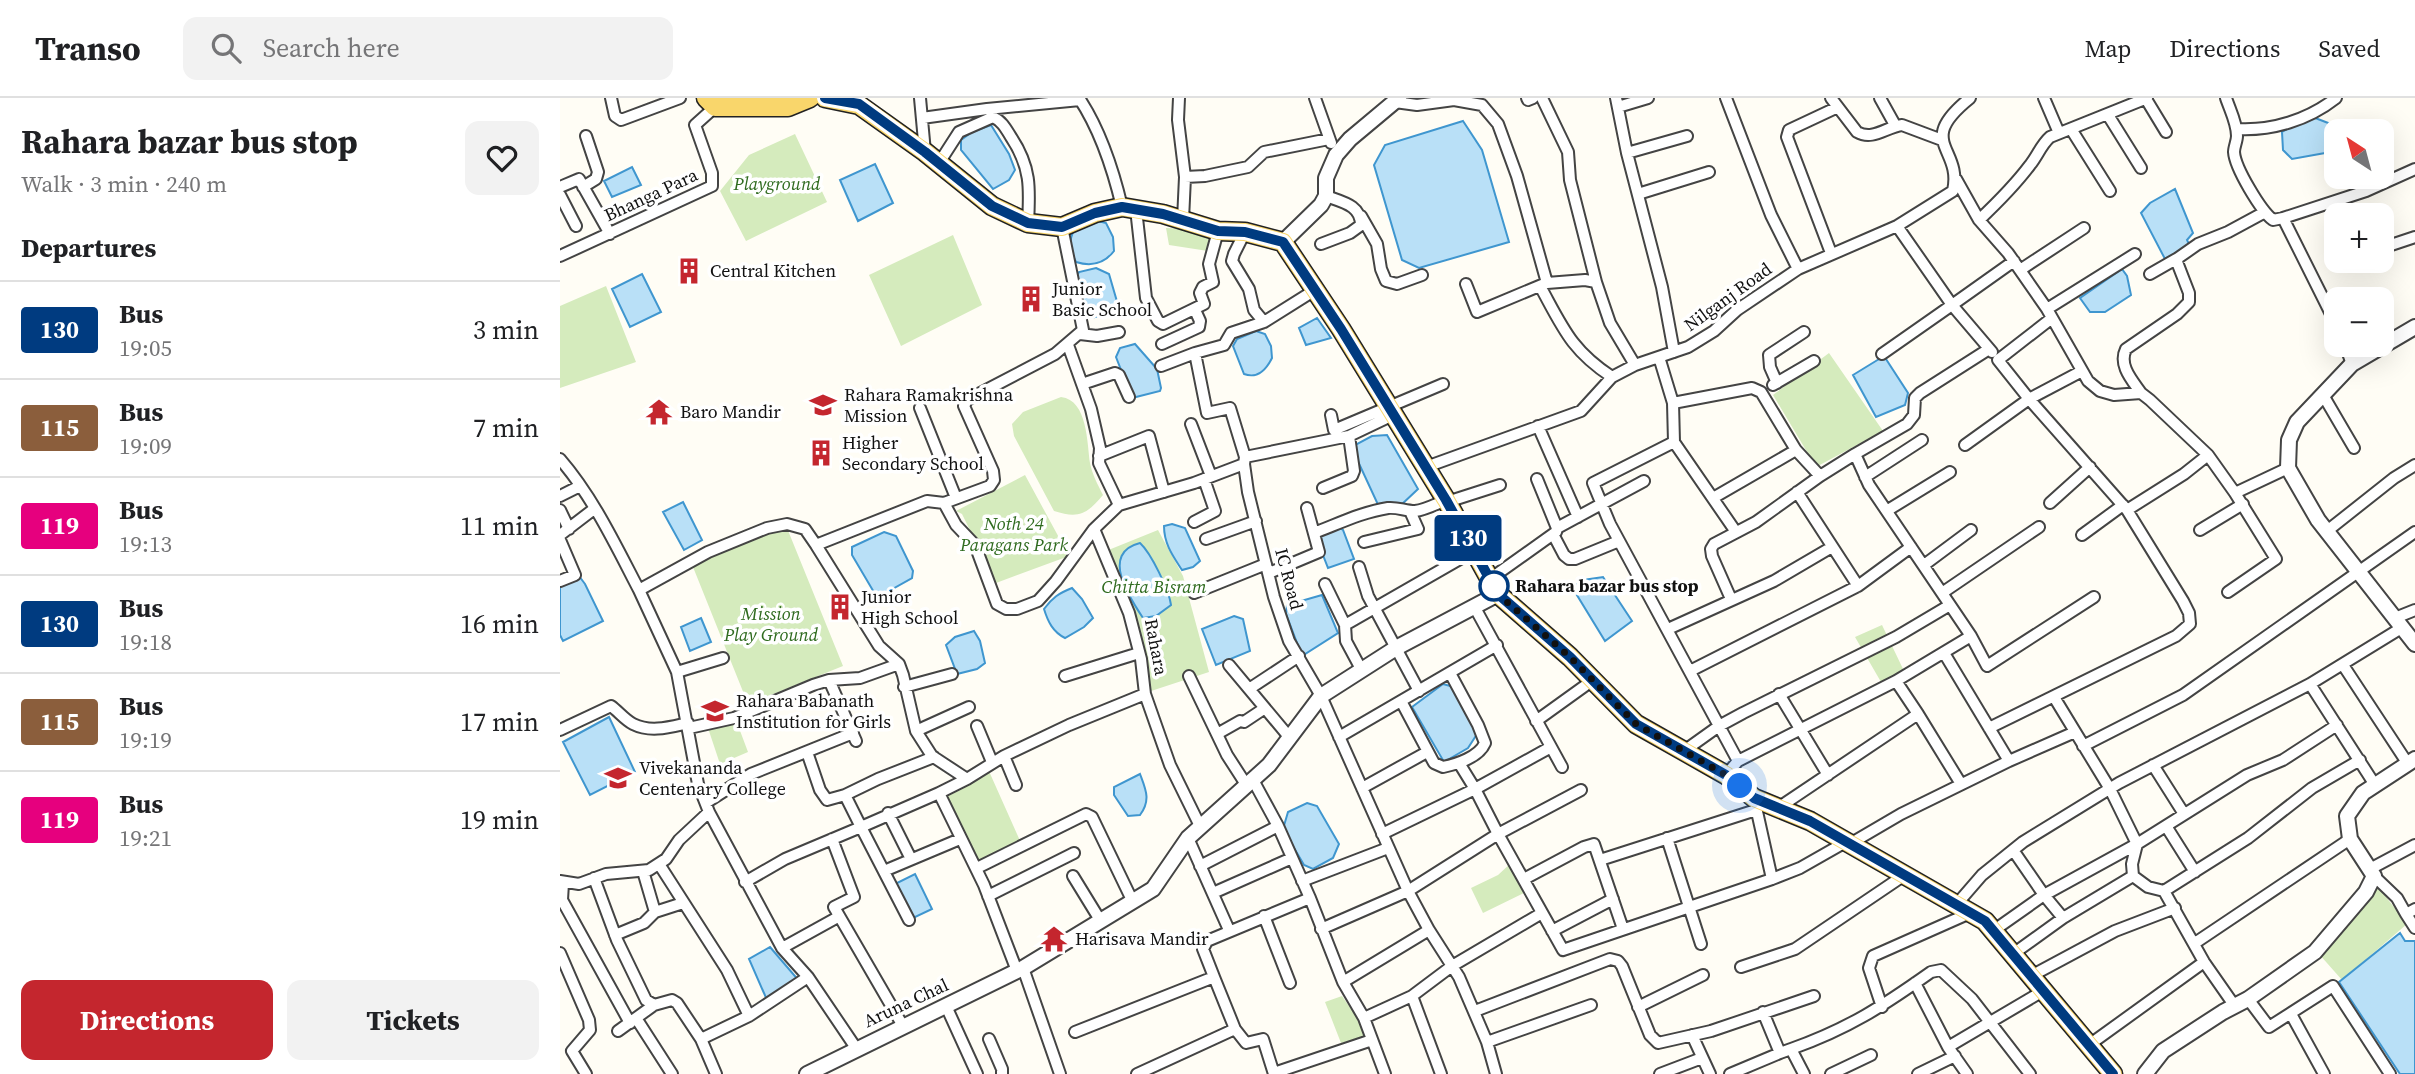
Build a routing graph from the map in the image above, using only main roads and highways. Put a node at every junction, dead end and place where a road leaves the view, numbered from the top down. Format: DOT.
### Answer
graph roads {
  1 [pos="810,98"];
  2 [pos="825,98"];
  3 [pos="710,103"];
  4 [pos="2109,1073"];
  1 -- 3 [label="main road"];
  2 -- 4 [label="main road"];
}
